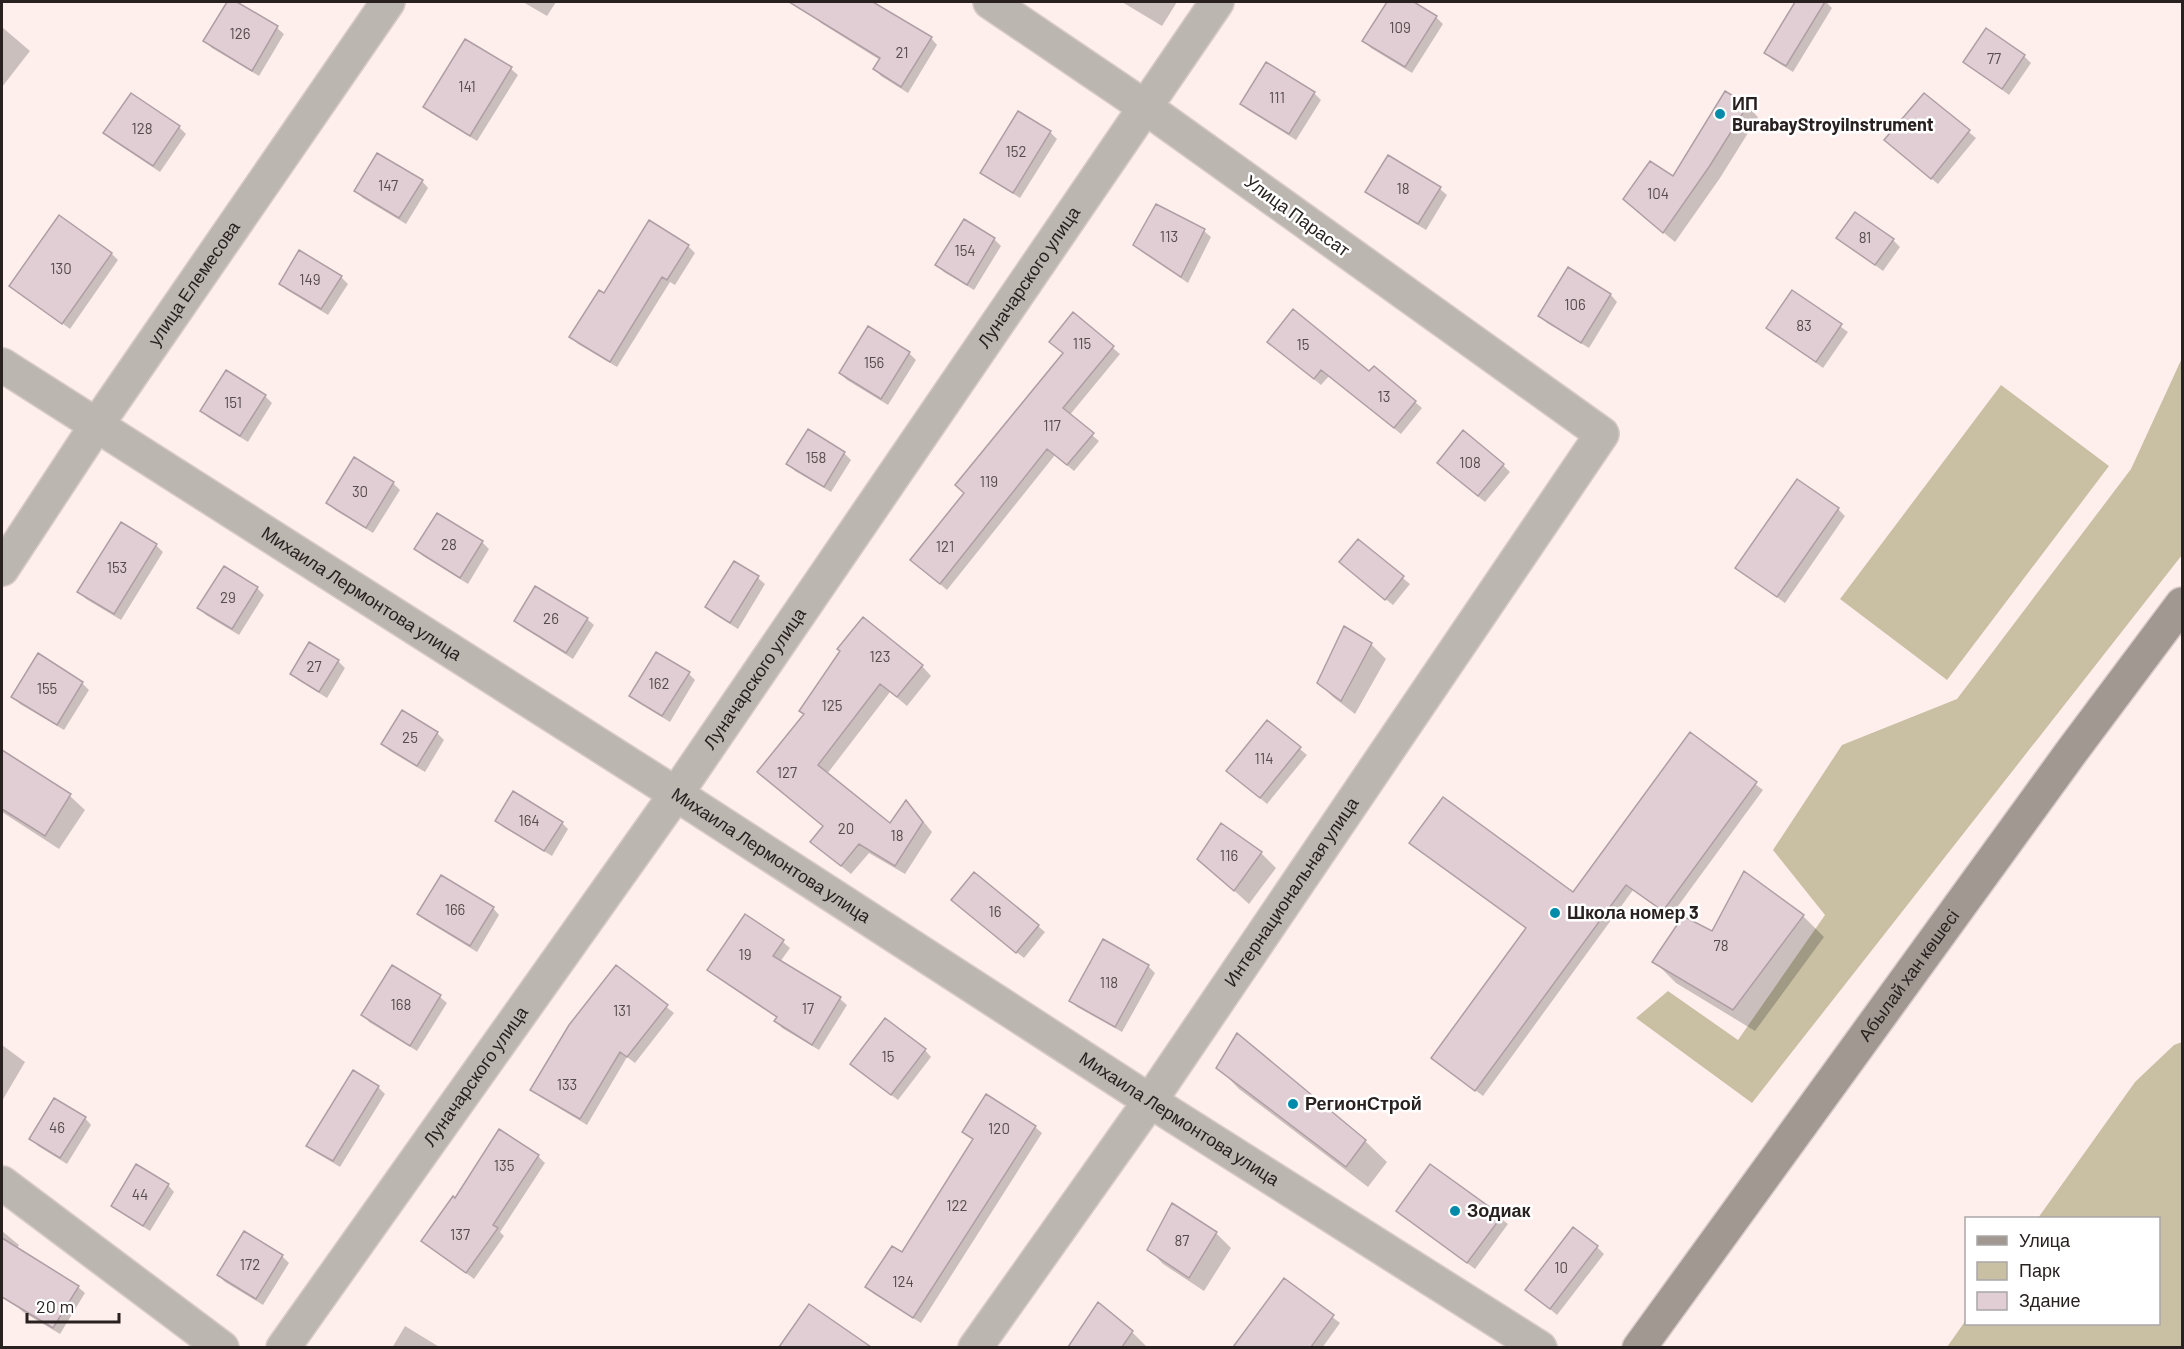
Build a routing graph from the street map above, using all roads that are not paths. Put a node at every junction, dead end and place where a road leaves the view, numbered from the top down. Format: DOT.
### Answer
graph roads {
  1 [pos="388,2"];
  2 [pos="990,2"];
  3 [pos="1217,2"];
  4 [pos="1145,107"];
  5 [pos="2,365"];
  6 [pos="96,426"];
  7 [pos="1602,434"];
  8 [pos="2,569"];
  9 [pos="2182,604"];
  10 [pos="676,794"];
  11 [pos="1150,1101"];
  12 [pos="2,1183"];
  13 [pos="222,1347"];
  14 [pos="283,1347"];
  15 [pos="975,1347"];
  16 [pos="1540,1347"];
  17 [pos="1639,1347"];
  1 -- 6 [label="street, улица Елемесова"];
  2 -- 4 [label="street, Улица Парасат"];
  3 -- 4 [label="street, Луначарского улица"];
  4 -- 7 [label="street, Улица Парасат"];
  4 -- 10 [label="street, Луначарского улица"];
  5 -- 6 [label="street, Михаила Лермонтова улица"];
  6 -- 8 [label="street, улица Елемесова"];
  6 -- 10 [label="street, Михаила Лермонтова улица"];
  7 -- 11 [label="street, Интернациональная улица"];
  9 -- 17 [label="street, Абылай хан көшесі"];
  10 -- 11 [label="street, Михаила Лермонтова улица"];
  10 -- 14 [label="street, Луначарского улица"];
  11 -- 15 [label="street, Интернациональная улица"];
  11 -- 16 [label="street, Михаила Лермонтова улица"];
  12 -- 13 [label="street"];
}
